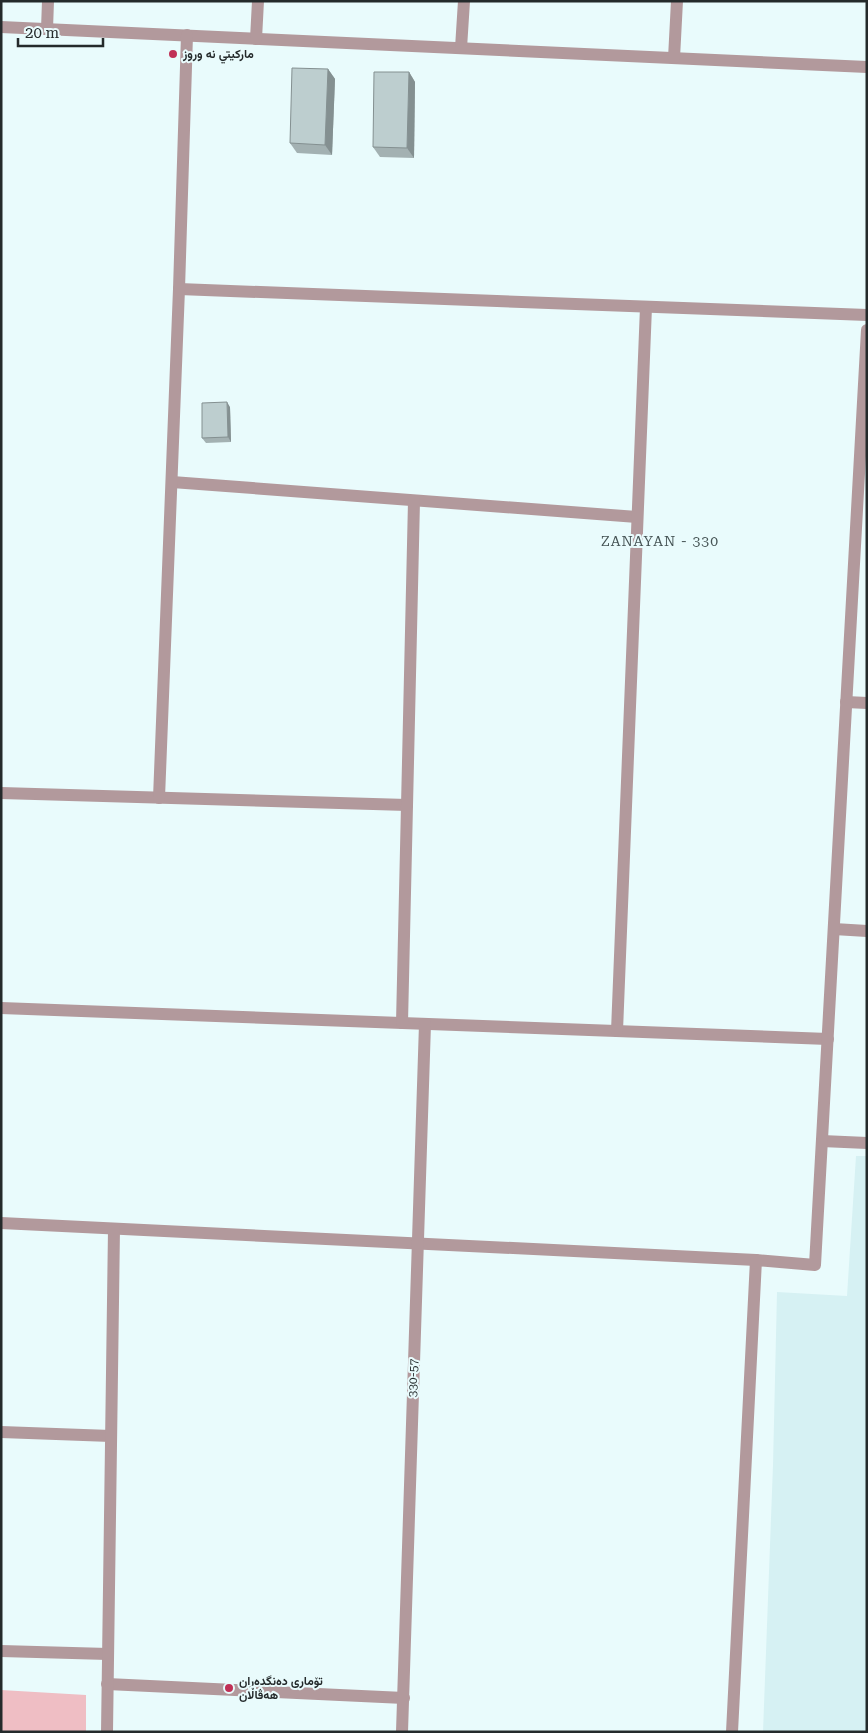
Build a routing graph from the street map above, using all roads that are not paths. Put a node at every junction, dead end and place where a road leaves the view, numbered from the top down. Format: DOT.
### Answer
graph roads {
  1 [pos="48,1"];
  2 [pos="258,1"];
  3 [pos="464,1"];
  4 [pos="678,1"];
  5 [pos="1,27"];
  6 [pos="47,29"];
  7 [pos="187,35"];
  8 [pos="256,39"];
  9 [pos="461,48"];
  10 [pos="674,58"];
  11 [pos="867,67"];
  12 [pos="179,288"];
  13 [pos="646,307"];
  14 [pos="867,315"];
  15 [pos="867,330"];
  16 [pos="172,482"];
  17 [pos="414,501"];
  18 [pos="637,517"];
  19 [pos="846,702"];
  20 [pos="867,702"];
  21 [pos="1,793"];
  22 [pos="159,798"];
  23 [pos="407,805"];
  24 [pos="834,929"];
  25 [pos="867,930"];
  26 [pos="1,1008"];
  27 [pos="402,1023"];
  28 [pos="425,1024"];
  29 [pos="617,1031"];
  30 [pos="828,1039"];
  31 [pos="822,1141"];
  32 [pos="867,1143"];
  33 [pos="1,1223"];
  34 [pos="114,1229"];
  35 [pos="418,1244"];
  36 [pos="756,1260"];
  37 [pos="1,1432"];
  38 [pos="111,1436"];
  39 [pos="1,1651"];
  40 [pos="108,1654"];
  41 [pos="107,1684"];
  42 [pos="404,1698"];
  43 [pos="107,1732"];
  44 [pos="402,1732"];
  45 [pos="732,1732"];
  1 -- 6 [label="street"];
  2 -- 8 [label="street"];
  3 -- 9 [label="street"];
  4 -- 10 [label="street"];
  5 -- 6 [label="street"];
  6 -- 7 [label="street"];
  7 -- 8 [label="street"];
  7 -- 12 [label="street"];
  8 -- 9 [label="street"];
  9 -- 10 [label="street"];
  10 -- 11 [label="street"];
  12 -- 13 [label="street"];
  12 -- 16 [label="street"];
  13 -- 14 [label="street"];
  13 -- 18 [label="street"];
  15 -- 19 [label="street"];
  16 -- 17 [label="street"];
  16 -- 22 [label="street"];
  17 -- 18 [label="street"];
  17 -- 23 [label="street"];
  18 -- 29 [label="street"];
  19 -- 20 [label="street"];
  19 -- 24 [label="street"];
  21 -- 22 [label="street"];
  22 -- 23 [label="street"];
  23 -- 27 [label="street"];
  24 -- 25 [label="street"];
  24 -- 30 [label="street"];
  26 -- 27 [label="street"];
  27 -- 28 [label="street"];
  28 -- 29 [label="street"];
  28 -- 35 [label="street, 330-57"];
  29 -- 30 [label="street"];
  30 -- 31 [label="street"];
  31 -- 32 [label="street"];
  31 -- 36 [label="street"];
  33 -- 34 [label="street"];
  34 -- 35 [label="street"];
  34 -- 38 [label="street"];
  35 -- 36 [label="street"];
  35 -- 42 [label="street, 330-57"];
  36 -- 45 [label="street"];
  37 -- 38 [label="street"];
  38 -- 40 [label="street"];
  39 -- 40 [label="street"];
  40 -- 41 [label="street"];
  41 -- 42 [label="street"];
  41 -- 43 [label="street"];
  42 -- 44 [label="street, 330-57"];
}
